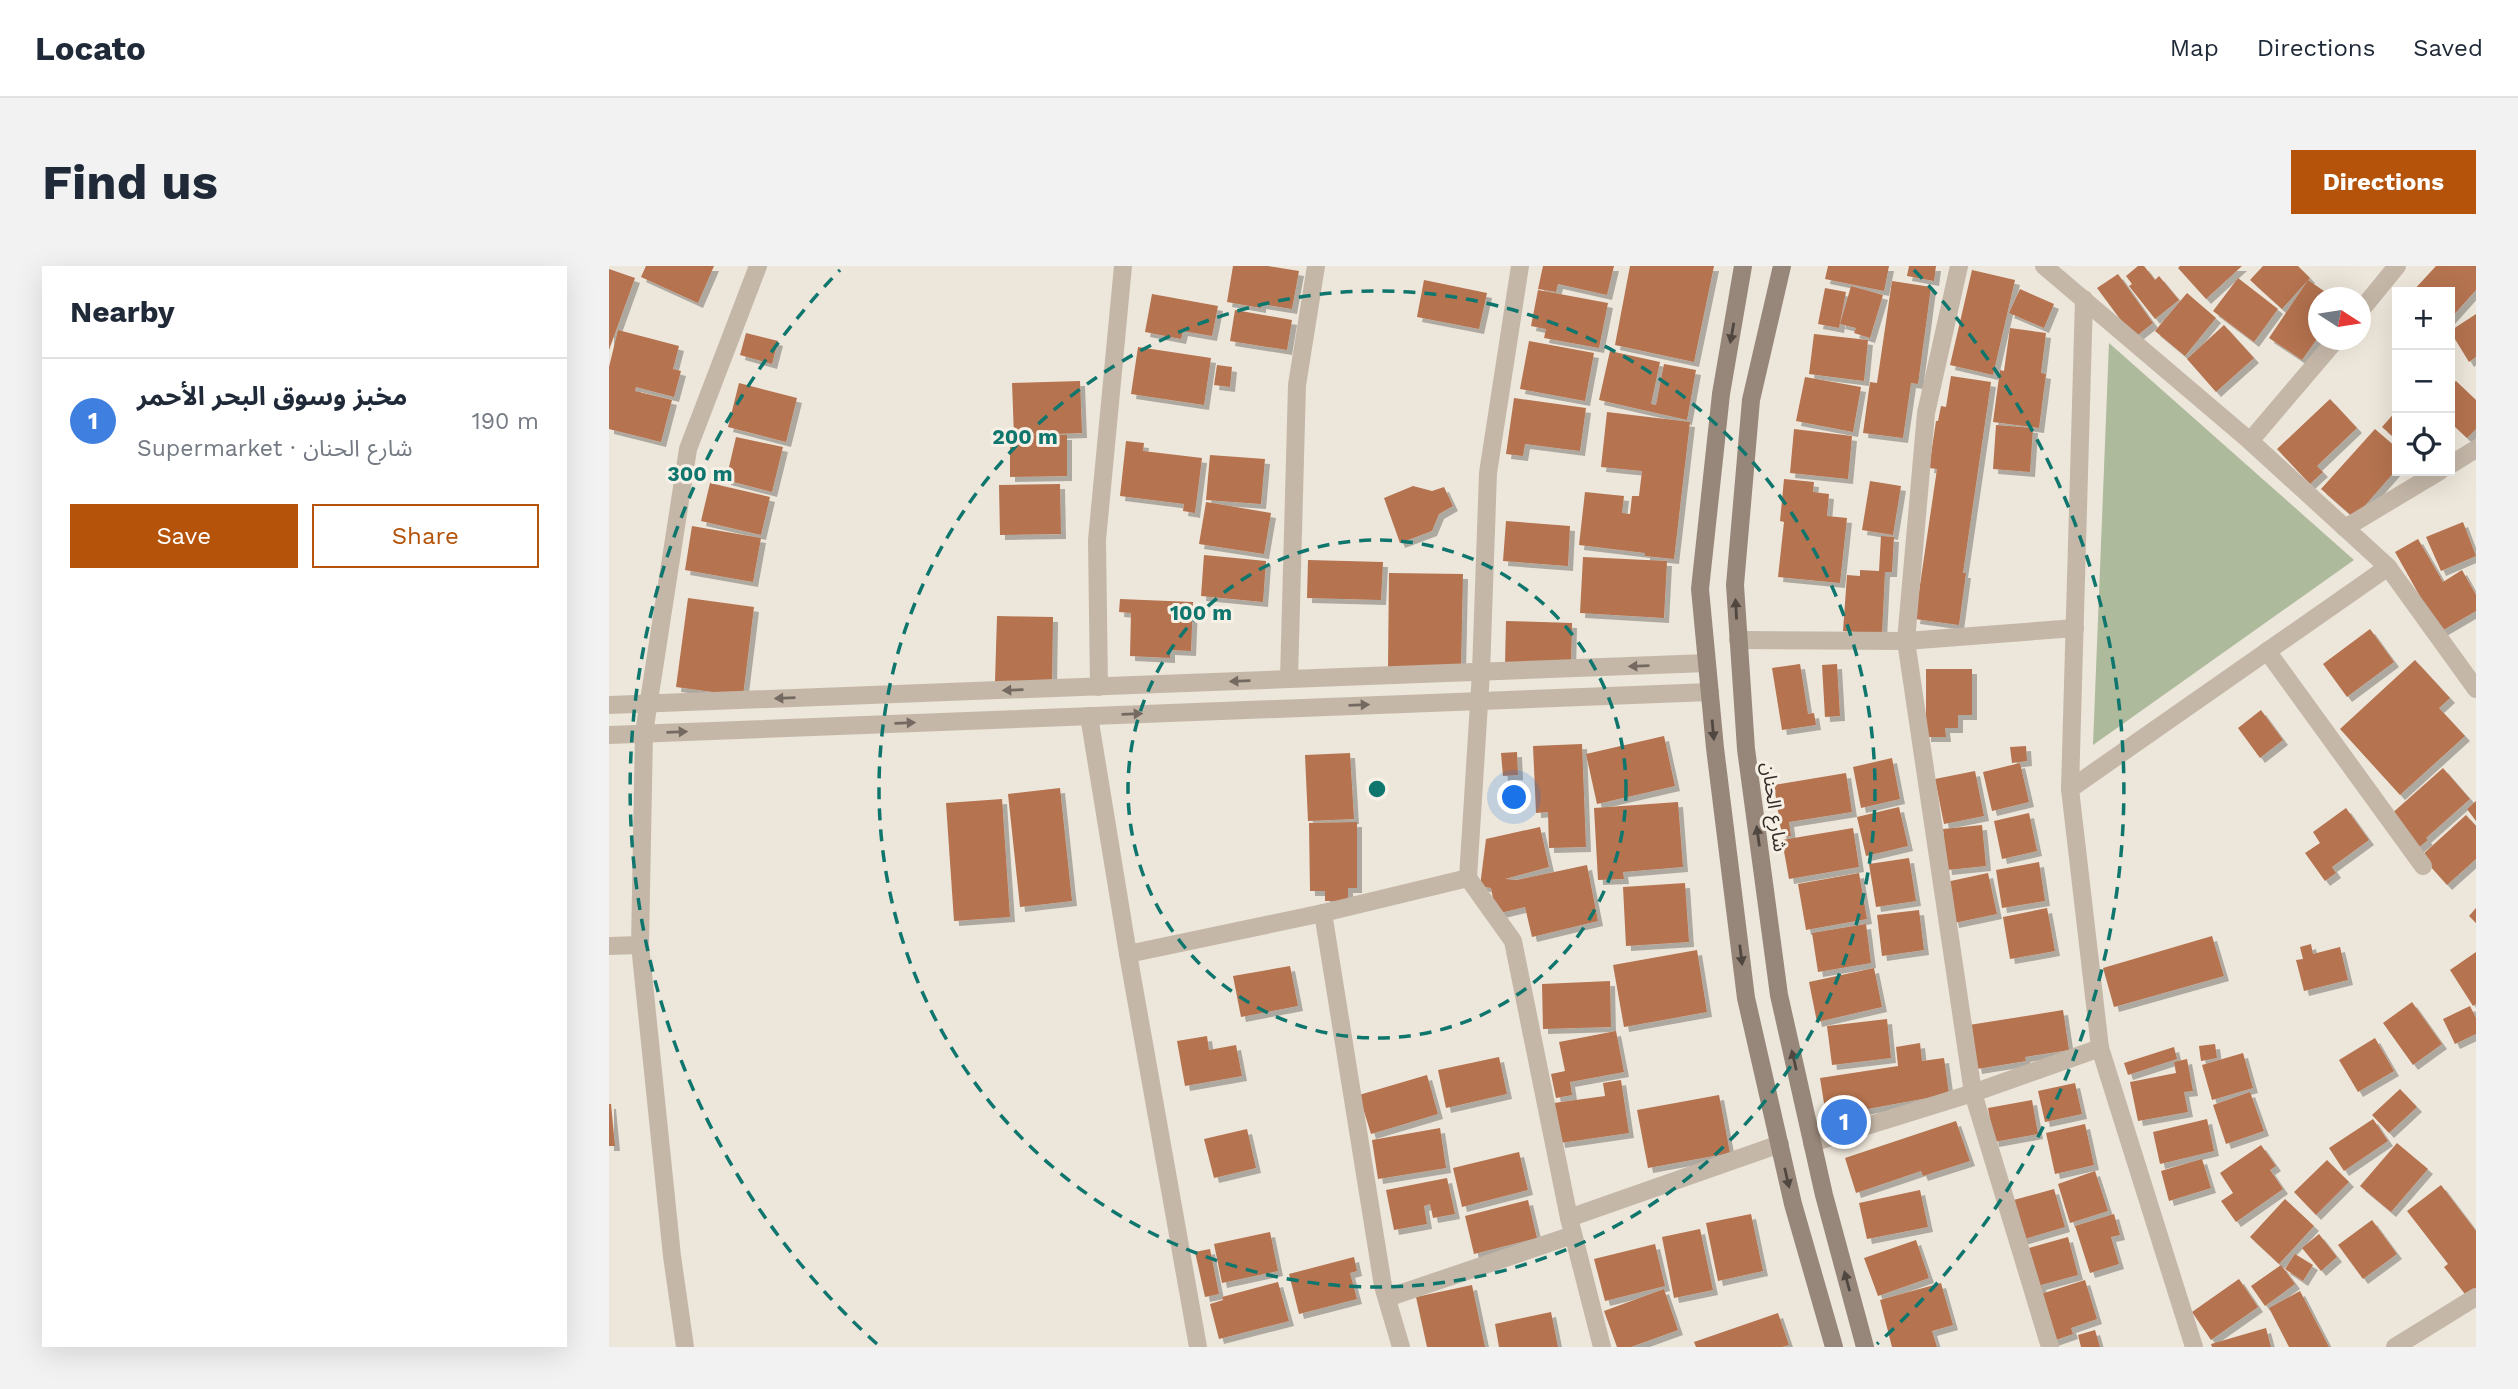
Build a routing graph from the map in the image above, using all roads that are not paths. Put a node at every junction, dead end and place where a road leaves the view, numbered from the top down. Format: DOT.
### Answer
graph roads {
  1 [pos="758,266"];
  2 [pos="1123,266"];
  3 [pos="1316,266"];
  4 [pos="1520,266"];
  5 [pos="1744,266"];
  6 [pos="1782,266"];
  7 [pos="1959,266"];
  8 [pos="2044,266"];
  9 [pos="2391,268"];
  10 [pos="2371,296"];
  11 [pos="2084,299"];
  12 [pos="2327,350"];
  13 [pos="2250,441"];
  14 [pos="2476,449"];
  15 [pos="2455,462"];
  16 [pos="2432,476"];
  17 [pos="2345,528"];
  18 [pos="2388,567"];
  19 [pos="2075,628"];
  20 [pos="1738,640"];
  21 [pos="1906,641"];
  22 [pos="2267,651"];
  23 [pos="1707,663"];
  24 [pos="1481,672"];
  25 [pos="1289,679"];
  26 [pos="1098,687"];
  27 [pos="2476,689"];
  28 [pos="1710,692"];
  29 [pos="1479,701"];
  30 [pos="649,704"];
  31 [pos="609,705"];
  32 [pos="1089,716"];
  33 [pos="644,733"];
  34 [pos="609,735"];
  35 [pos="2070,789"];
  36 [pos="2423,866"];
  37 [pos="1468,878"];
  38 [pos="1323,913"];
  39 [pos="640,945"];
  40 [pos="609,946"];
  41 [pos="1128,954"];
  42 [pos="2100,1048"];
  43 [pos="1973,1093"];
  44 [pos="1812,1143"];
  45 [pos="1780,1144"];
  46 [pos="1571,1226"];
  47 [pos="2476,1297"];
  48 [pos="1387,1298"];
  49 [pos="685,1347"];
  50 [pos="1198,1347"];
  51 [pos="1401,1347"];
  52 [pos="1602,1347"];
  53 [pos="1834,1347"];
  54 [pos="1865,1347"];
  55 [pos="2050,1347"];
  56 [pos="2194,1347"];
  57 [pos="2395,1347"];
  1 -- 30 [label="street"];
  2 -- 26 [label="street"];
  3 -- 25 [label="street"];
  4 -- 24 [label="street"];
  5 -- 23 [label="main road, one-way"];
  20 -- 6 [label="main road, شارع الحنان, one-way"];
  7 -- 21 [label="street"];
  8 -- 11 [label="street"];
  9 -- 10 [label="street"];
  11 -- 13 [label="street"];
  11 -- 19 [label="street"];
  12 -- 13 [label="street"];
  13 -- 17 [label="street"];
  14 -- 15 [label="street"];
  16 -- 17 [label="street"];
  17 -- 18 [label="street"];
  18 -- 22 [label="street"];
  18 -- 27 [label="street"];
  19 -- 21 [label="street"];
  19 -- 35 [label="street"];
  20 -- 21 [label="street"];
  44 -- 20 [label="main road, شارع الحنان, one-way"];
  21 -- 43 [label="street"];
  22 -- 35 [label="street"];
  22 -- 36 [label="street"];
  23 -- 24 [label="street, one-way"];
  23 -- 28 [label="main road"];
  24 -- 25 [label="street"];
  24 -- 29 [label="street"];
  25 -- 26 [label="street, one-way"];
  26 -- 30 [label="street, one-way"];
  28 -- 29 [label="street"];
  28 -- 45 [label="main road, one-way"];
  32 -- 29 [label="street, one-way"];
  29 -- 37 [label="street"];
  30 -- 31 [label="street"];
  30 -- 33 [label="street"];
  33 -- 32 [label="street, one-way"];
  32 -- 41 [label="street"];
  33 -- 34 [label="street"];
  33 -- 39 [label="street"];
  35 -- 42 [label="street"];
  37 -- 38 [label="street"];
  37 -- 46 [label="street"];
  38 -- 41 [label="street"];
  38 -- 48 [label="street"];
  39 -- 40 [label="street"];
  39 -- 49 [label="street"];
  41 -- 50 [label="street"];
  42 -- 43 [label="street"];
  42 -- 56 [label="street"];
  43 -- 44 [label="street"];
  43 -- 55 [label="street"];
  54 -- 44 [label="main road, شارع الحنان, one-way"];
  45 -- 46 [label="street"];
  45 -- 53 [label="main road, one-way"];
  46 -- 48 [label="street"];
  46 -- 52 [label="street"];
  47 -- 57 [label="street"];
  48 -- 51 [label="street"];
}
